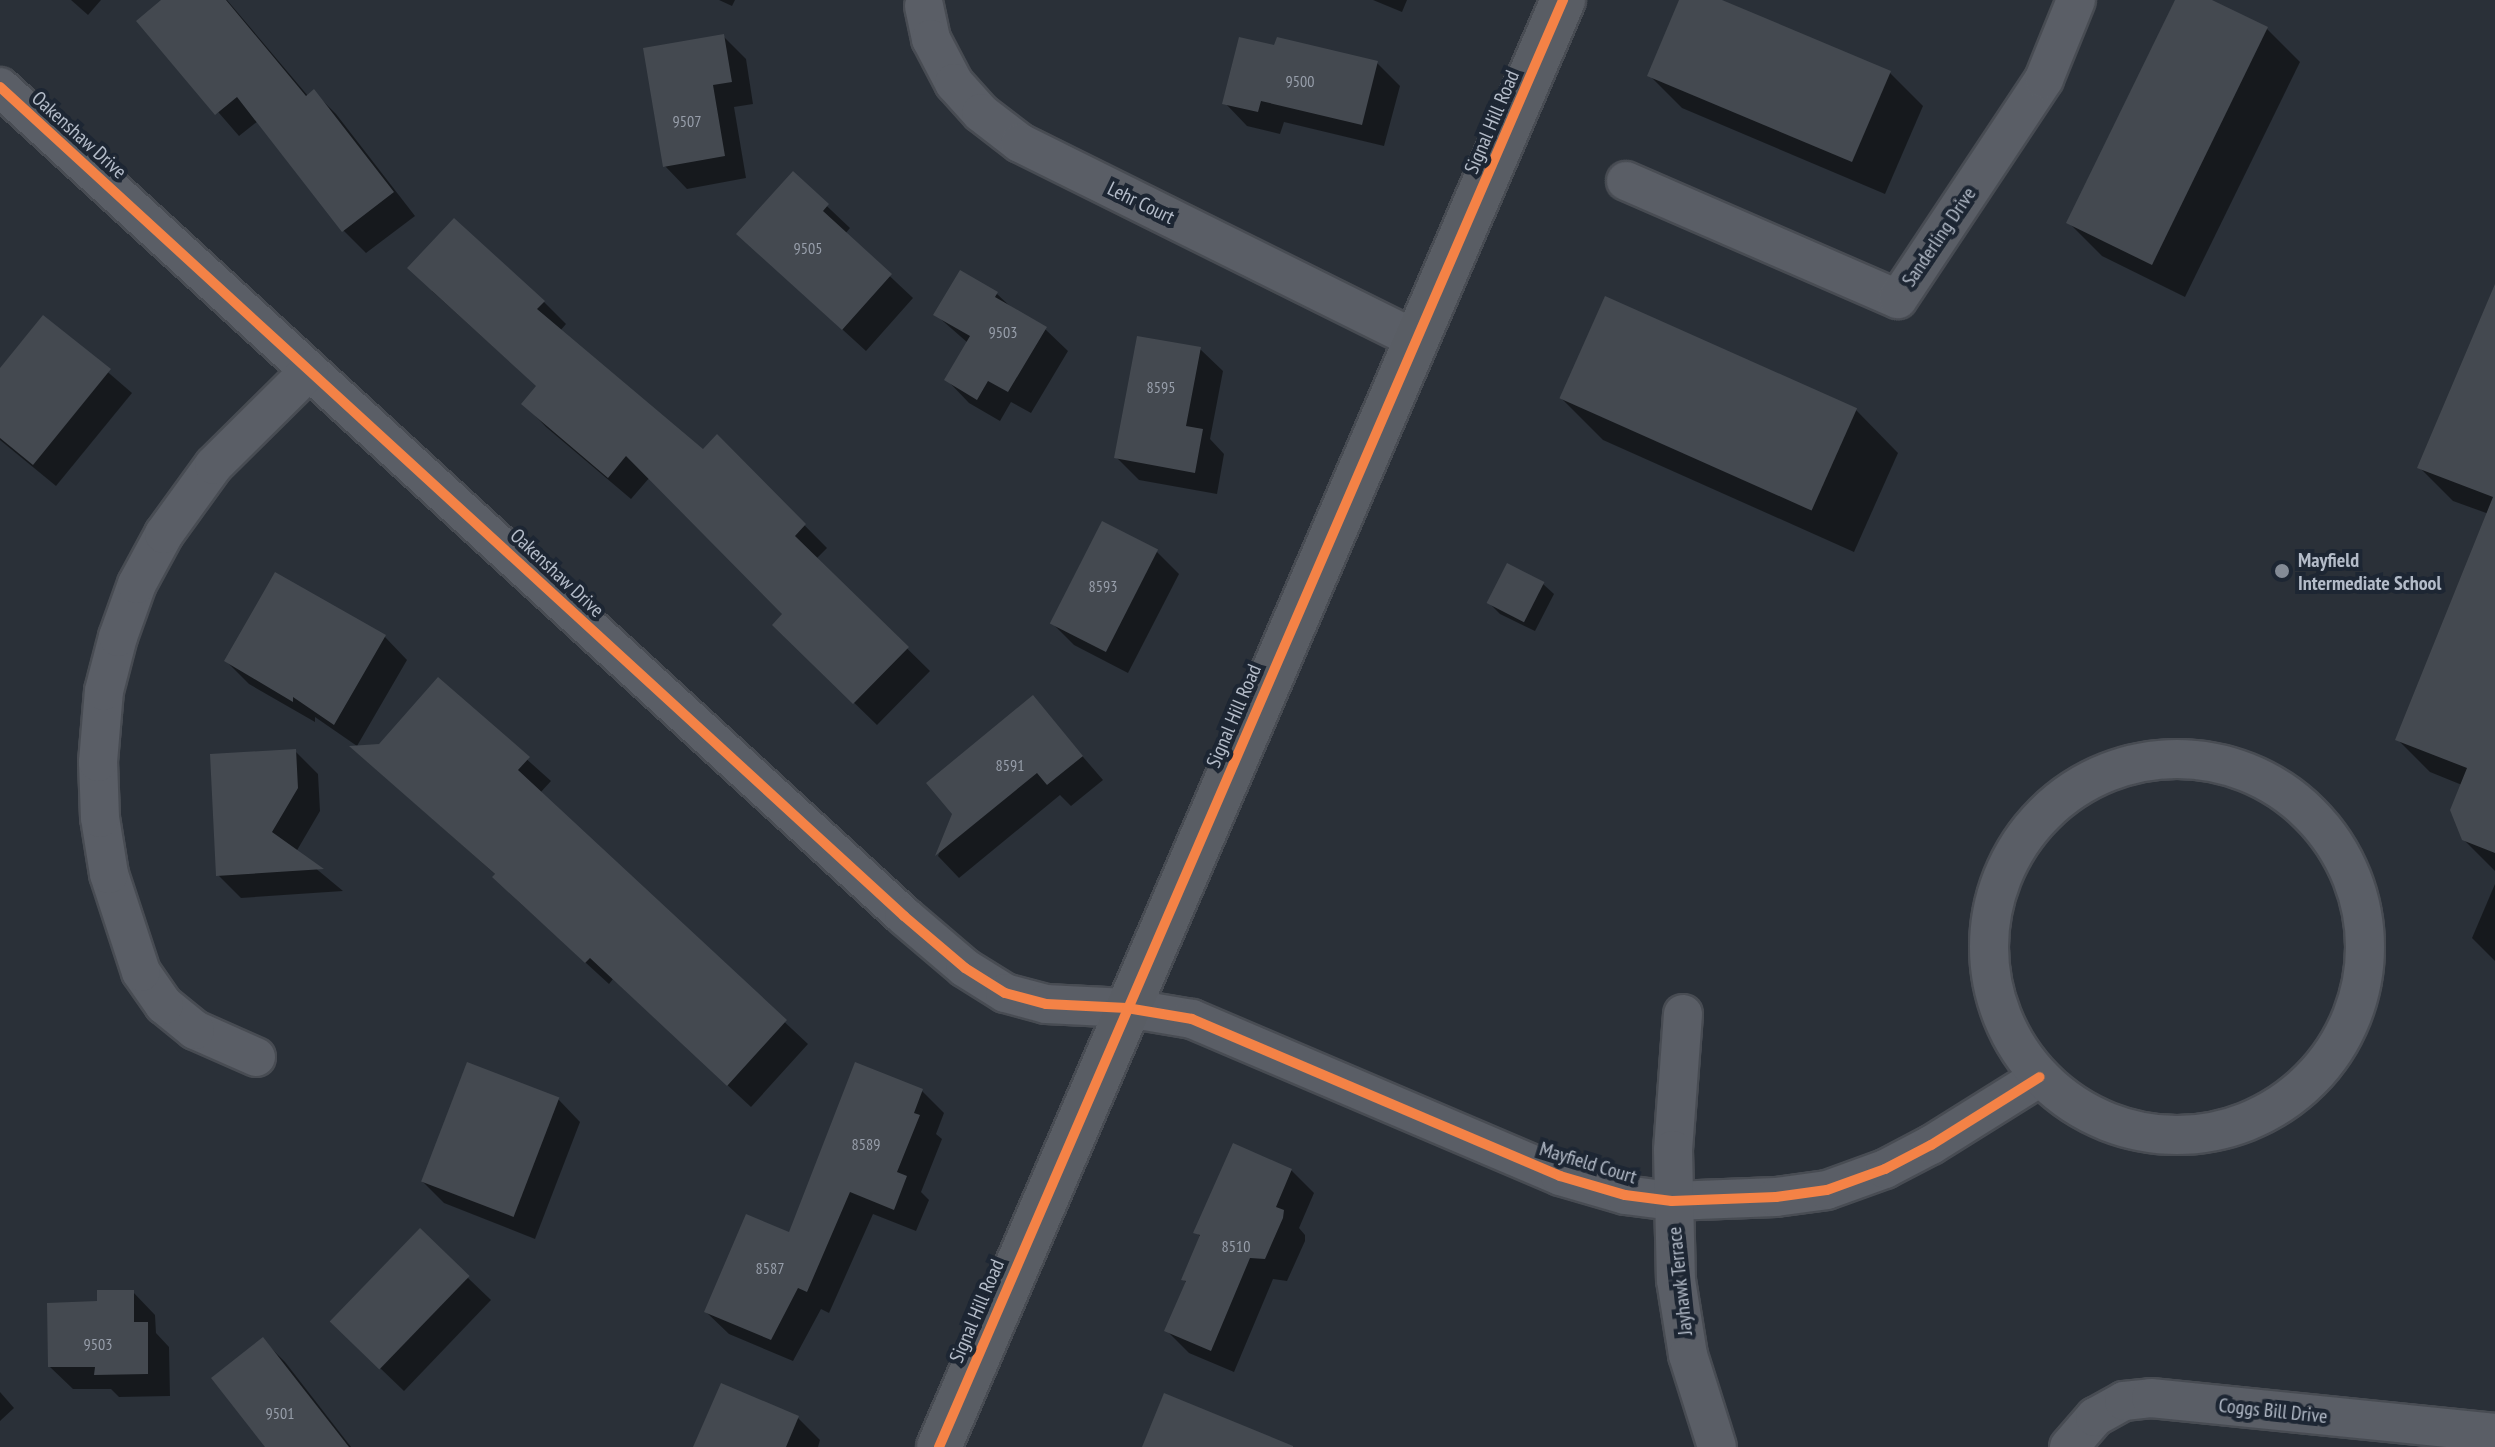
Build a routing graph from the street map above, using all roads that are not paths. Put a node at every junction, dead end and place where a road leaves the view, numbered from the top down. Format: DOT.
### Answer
graph roads {
  1 [pos="1563,0"];
  2 [pos="2076,0"];
  3 [pos="924,6"];
  4 [pos="0,87"];
  5 [pos="1626,181"];
  6 [pos="1417,340"];
  7 [pos="309,371"];
  8 [pos="1127,1008"];
  9 [pos="1683,1014"];
  10 [pos="256,1057"];
  11 [pos="2040,1077"];
  12 [pos="1672,1201"];
  13 [pos="2495,1433"];
  14 [pos="939,1447"];
  15 [pos="1717,1447"];
  16 [pos="2069,1447"];
  1 -- 6 [label="main road, Signal Hill Road"];
  2 -- 5 [label="street, Sanderling Drive"];
  3 -- 6 [label="street, Lehr Court"];
  4 -- 7 [label="street, Oakenshaw Drive"];
  6 -- 8 [label="main road, Signal Hill Road"];
  7 -- 8 [label="street, Oakenshaw Drive"];
  7 -- 10 [label="street"];
  8 -- 12 [label="street, Mayfield Court"];
  8 -- 14 [label="main road, Signal Hill Road"];
  9 -- 12 [label="street, Jayhawk Terrace"];
  11 -- 11 [label="street"];
  11 -- 12 [label="street, Mayfield Court"];
  12 -- 15 [label="street, Jayhawk Terrace"];
  13 -- 16 [label="street, Coggs Bill Drive"];
}
